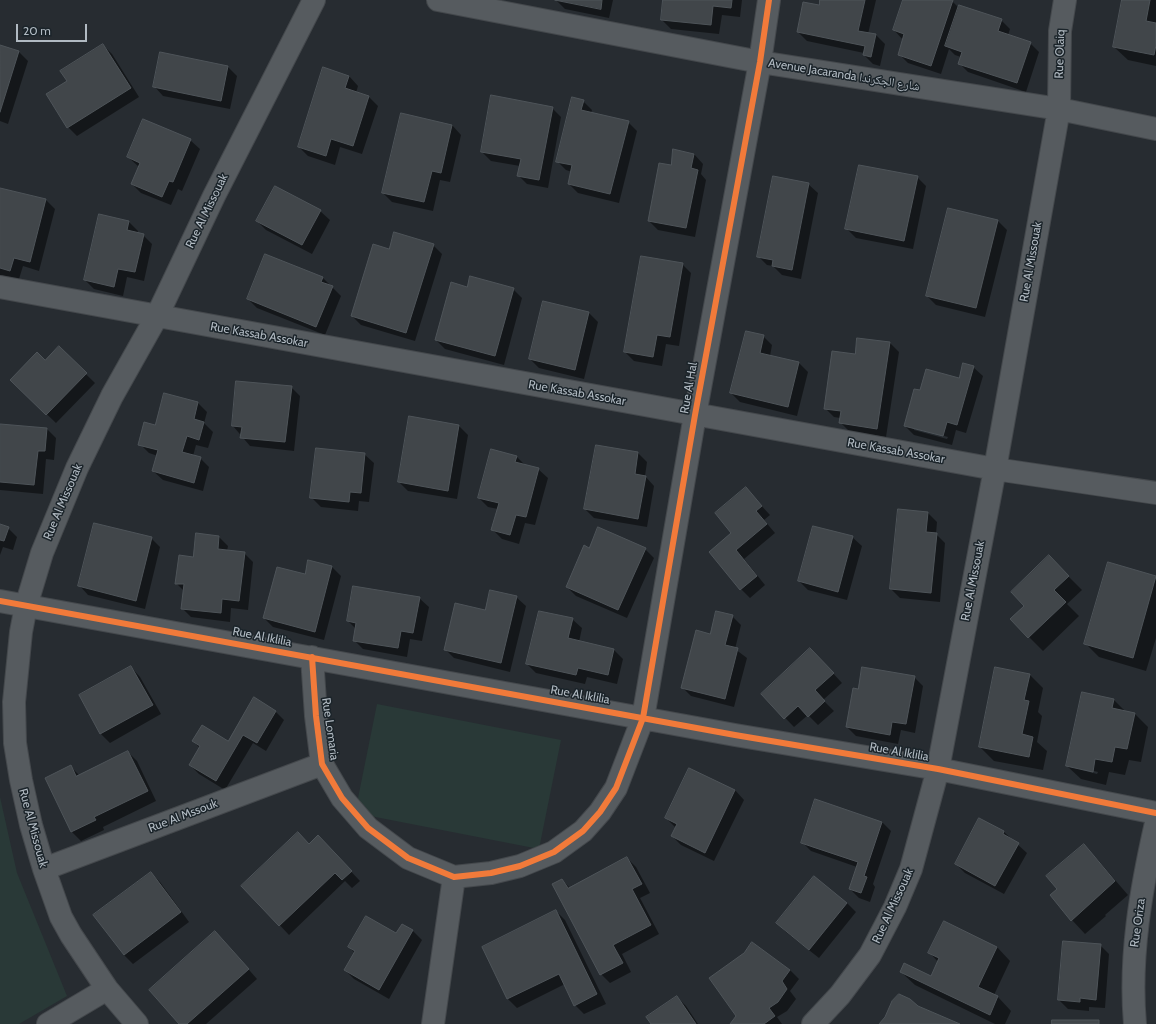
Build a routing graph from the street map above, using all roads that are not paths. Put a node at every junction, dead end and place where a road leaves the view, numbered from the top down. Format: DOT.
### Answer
graph roads {
  1 [pos="314,0"];
  2 [pos="438,0"];
  3 [pos="769,0"];
  4 [pos="1065,0"];
  5 [pos="760,62"];
  6 [pos="1059,108"];
  7 [pos="1156,129"];
  8 [pos="0,287"];
  9 [pos="157,316"];
  10 [pos="695,415"];
  11 [pos="995,469"];
  12 [pos="1156,493"];
  13 [pos="0,601"];
  14 [pos="26,606"];
  15 [pos="312,657"];
  16 [pos="643,718"];
  17 [pos="322,764"];
  18 [pos="938,769"];
  19 [pos="1156,814"];
  20 [pos="1156,823"];
  21 [pos="44,869"];
  22 [pos="454,877"];
  23 [pos="107,989"];
  24 [pos="48,1024"];
  25 [pos="137,1024"];
  26 [pos="433,1024"];
  27 [pos="813,1024"];
  28 [pos="1135,1024"];
  1 -- 9 [label="street, Rue Al Missouak"];
  2 -- 5 [label="street, Avenue Jacaranda شارع الجكرندا"];
  3 -- 5 [label="street, Rue Al Hal"];
  4 -- 6 [label="street, Rue Olaiq"];
  5 -- 6 [label="street, Avenue Jacaranda شارع الجكرندا"];
  5 -- 10 [label="street, Rue Al Hal"];
  6 -- 7 [label="street, Avenue Jacaranda شارع الجكرندا"];
  6 -- 11 [label="street, Rue Al Missouak"];
  8 -- 9 [label="street, Rue Kassab Assokar"];
  9 -- 10 [label="street, Rue Kassab Assokar"];
  9 -- 14 [label="street, Rue Al Missouak"];
  10 -- 11 [label="street, Rue Kassab Assokar"];
  10 -- 16 [label="street, Rue Al Hal"];
  11 -- 12 [label="street, Rue Kassab Assokar"];
  11 -- 18 [label="street, Rue Al Missouak"];
  13 -- 14 [label="street, Rue Al Iklilia"];
  14 -- 15 [label="street, Rue Al Iklilia"];
  14 -- 21 [label="street, Rue Al Missouak"];
  15 -- 16 [label="street, Rue Al Iklilia"];
  15 -- 17 [label="street, Rue Lomaria"];
  16 -- 18 [label="street, Rue Al Iklilia"];
  16 -- 22 [label="street, Rue Lomaria"];
  17 -- 21 [label="street, Rue Al Mssouk"];
  17 -- 22 [label="street, Rue Lomaria"];
  18 -- 19 [label="street, Rue Al Iklilia"];
  18 -- 27 [label="street, Rue Al Missouak"];
  20 -- 28 [label="street, Rue Oriza"];
  21 -- 23 [label="street, Rue Al Missouak"];
  22 -- 26 [label="street"];
  23 -- 24 [label="street"];
  23 -- 25 [label="street, Rue Al Missouak"];
}
